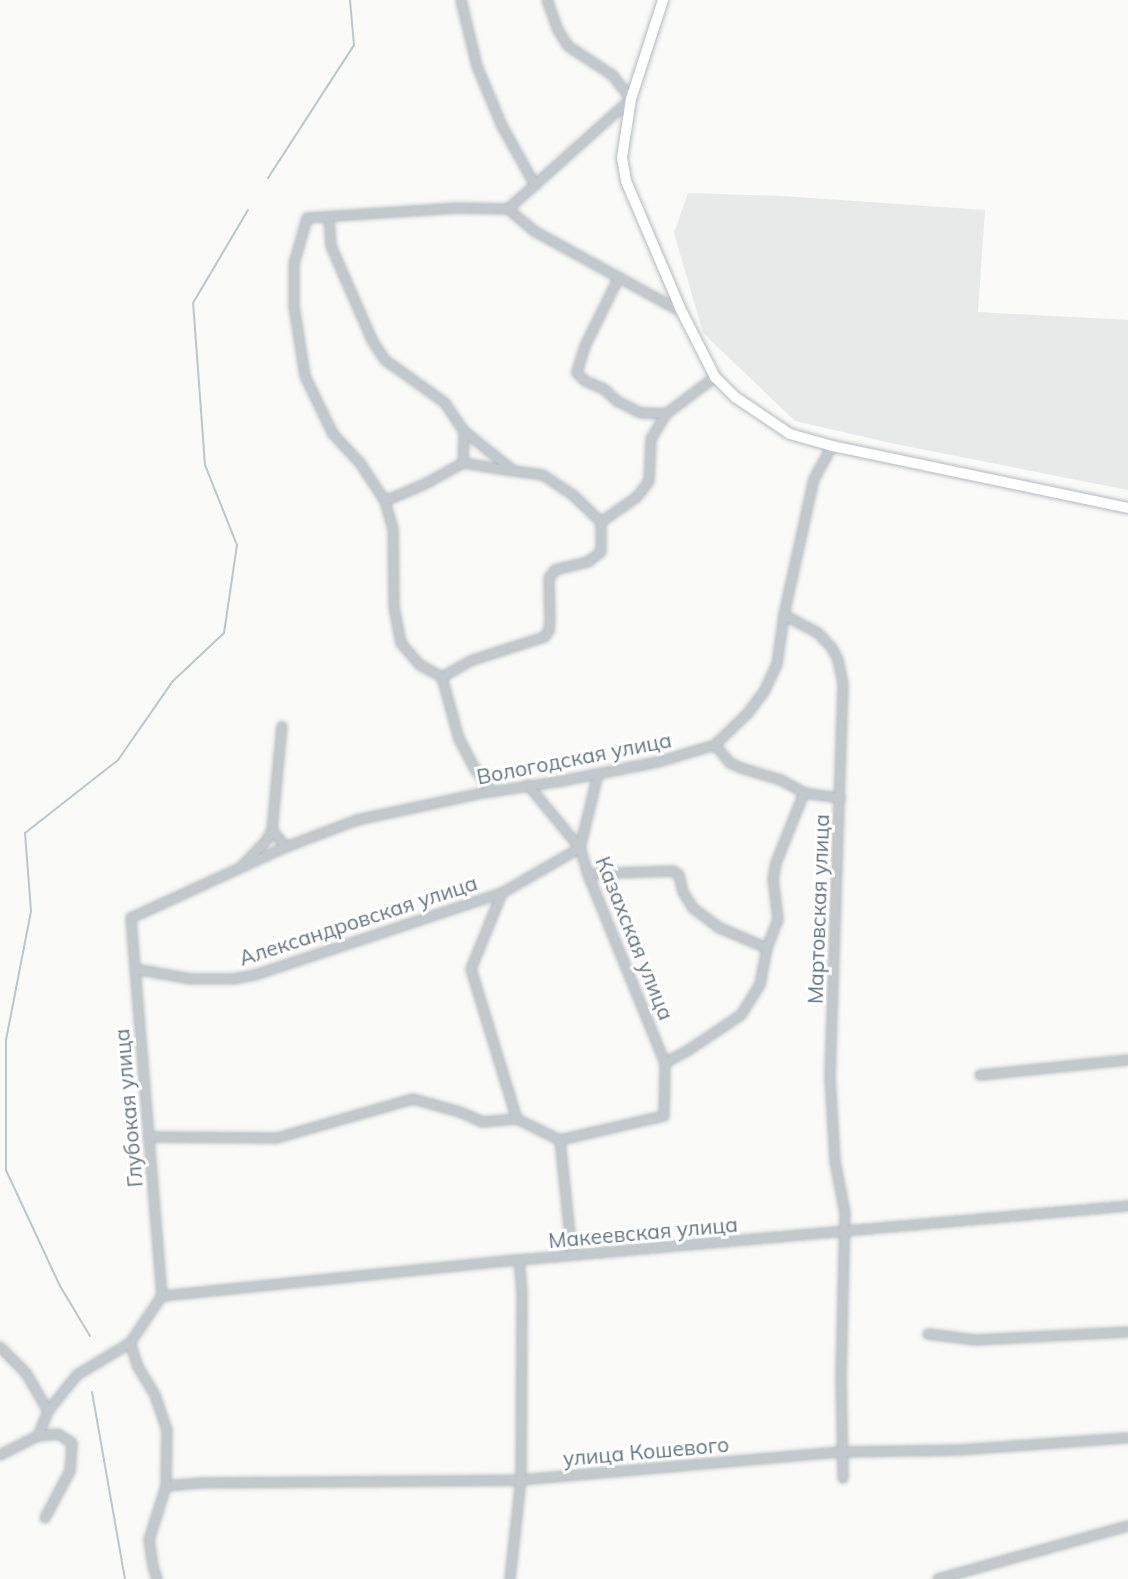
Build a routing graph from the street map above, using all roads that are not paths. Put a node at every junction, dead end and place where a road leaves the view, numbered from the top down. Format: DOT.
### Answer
graph roads {
  1 [pos="461,0"];
  2 [pos="548,0"];
  3 [pos="663,0"];
  4 [pos="631,99"];
  5 [pos="535,185"];
  6 [pos="508,209"];
  7 [pos="329,218"];
  8 [pos="619,277"];
  9 [pos="682,312"];
  10 [pos="715,377"];
  11 [pos="666,414"];
  12 [pos="464,431"];
  13 [pos="832,446"];
  14 [pos="463,463"];
  15 [pos="514,471"];
  16 [pos="385,501"];
  17 [pos="1128,508"];
  18 [pos="601,522"];
  19 [pos="784,615"];
  20 [pos="442,677"];
  21 [pos="282,726"];
  22 [pos="716,745"];
  23 [pos="598,774"];
  24 [pos="528,785"];
  25 [pos="492,792"];
  26 [pos="804,793"];
  27 [pos="841,798"];
  28 [pos="272,830"];
  29 [pos="286,847"];
  30 [pos="580,848"];
  31 [pos="238,870"];
  32 [pos="588,874"];
  33 [pos="502,893"];
  34 [pos="131,918"];
  35 [pos="767,948"];
  36 [pos="135,969"];
  37 [pos="1128,1060"];
  38 [pos="665,1063"];
  39 [pos="980,1075"];
  40 [pos="517,1119"];
  41 [pos="148,1137"];
  42 [pos="560,1140"];
  43 [pos="1128,1206"];
  44 [pos="844,1231"];
  45 [pos="572,1255"];
  46 [pos="519,1260"];
  47 [pos="162,1296"];
  48 [pos="1128,1332"];
  49 [pos="928,1334"];
  50 [pos="130,1343"];
  51 [pos="0,1347"];
  52 [pos="48,1411"];
  53 [pos="38,1436"];
  54 [pos="1128,1438"];
  55 [pos="843,1452"];
  56 [pos="0,1455"];
  57 [pos="843,1478"];
  58 [pos="521,1480"];
  59 [pos="166,1486"];
  60 [pos="45,1518"];
  61 [pos="1128,1526"];
  62 [pos="157,1579"];
  63 [pos="510,1579"];
  64 [pos="938,1579"];
  1 -- 5 [label="street"];
  2 -- 4 [label="street"];
  3 -- 4 [label="main road"];
  4 -- 5 [label="street"];
  4 -- 9 [label="main road"];
  5 -- 6 [label="street"];
  6 -- 7 [label="street"];
  6 -- 8 [label="street"];
  7 -- 12 [label="street"];
  7 -- 16 [label="street"];
  8 -- 9 [label="street"];
  8 -- 11 [label="street"];
  9 -- 10 [label="main road"];
  10 -- 11 [label="street"];
  10 -- 13 [label="main road"];
  11 -- 18 [label="street"];
  12 -- 14 [label="street"];
  12 -- 15 [label="street"];
  13 -- 17 [label="main road"];
  13 -- 19 [label="street, Вологодская улица"];
  14 -- 15 [label="street"];
  14 -- 16 [label="street"];
  15 -- 18 [label="street"];
  16 -- 20 [label="street"];
  18 -- 20 [label="street"];
  19 -- 22 [label="street, Вологодская улица"];
  19 -- 27 [label="street, Мартовская улица"];
  20 -- 25 [label="street"];
  21 -- 28 [label="street"];
  22 -- 23 [label="street, Вологодская улица"];
  22 -- 26 [label="street"];
  23 -- 24 [label="street, Вологодская улица"];
  23 -- 30 [label="street, Казахская улица"];
  24 -- 25 [label="street, Вологодская улица"];
  24 -- 30 [label="street"];
  25 -- 29 [label="street, Вологодская улица"];
  26 -- 27 [label="street"];
  26 -- 35 [label="street"];
  27 -- 44 [label="street, Мартовская улица"];
  28 -- 29 [label="street"];
  28 -- 31 [label="street"];
  29 -- 31 [label="street, Вологодская улица"];
  30 -- 32 [label="street, Казахская улица"];
  30 -- 33 [label="street, Александровская улица"];
  31 -- 34 [label="street, Вологодская улица"];
  32 -- 35 [label="street"];
  32 -- 38 [label="street, Казахская улица"];
  33 -- 36 [label="street, Александровская улица"];
  33 -- 40 [label="street"];
  34 -- 36 [label="street, Глубокая улица"];
  35 -- 38 [label="street"];
  36 -- 41 [label="street, Глубокая улица"];
  37 -- 39 [label="street"];
  38 -- 42 [label="street, Казахская улица"];
  40 -- 41 [label="street"];
  40 -- 42 [label="street"];
  41 -- 47 [label="street, Глубокая улица"];
  42 -- 45 [label="street"];
  43 -- 44 [label="street, Макеевская улица"];
  44 -- 45 [label="street, Макеевская улица"];
  44 -- 55 [label="street, Мартовская улица"];
  45 -- 46 [label="street, Макеевская улица"];
  46 -- 47 [label="street, Макеевская улица"];
  46 -- 58 [label="street"];
  47 -- 50 [label="street"];
  48 -- 49 [label="street"];
  50 -- 52 [label="street"];
  50 -- 59 [label="street"];
  51 -- 52 [label="street"];
  52 -- 53 [label="street"];
  53 -- 56 [label="street"];
  53 -- 60 [label="street"];
  54 -- 55 [label="street, улица Кошевого"];
  55 -- 57 [label="street, Мартовская улица"];
  55 -- 58 [label="street, улица Кошевого"];
  58 -- 59 [label="street, улица Кошевого"];
  58 -- 63 [label="street"];
  59 -- 62 [label="street"];
  61 -- 64 [label="street"];
}
